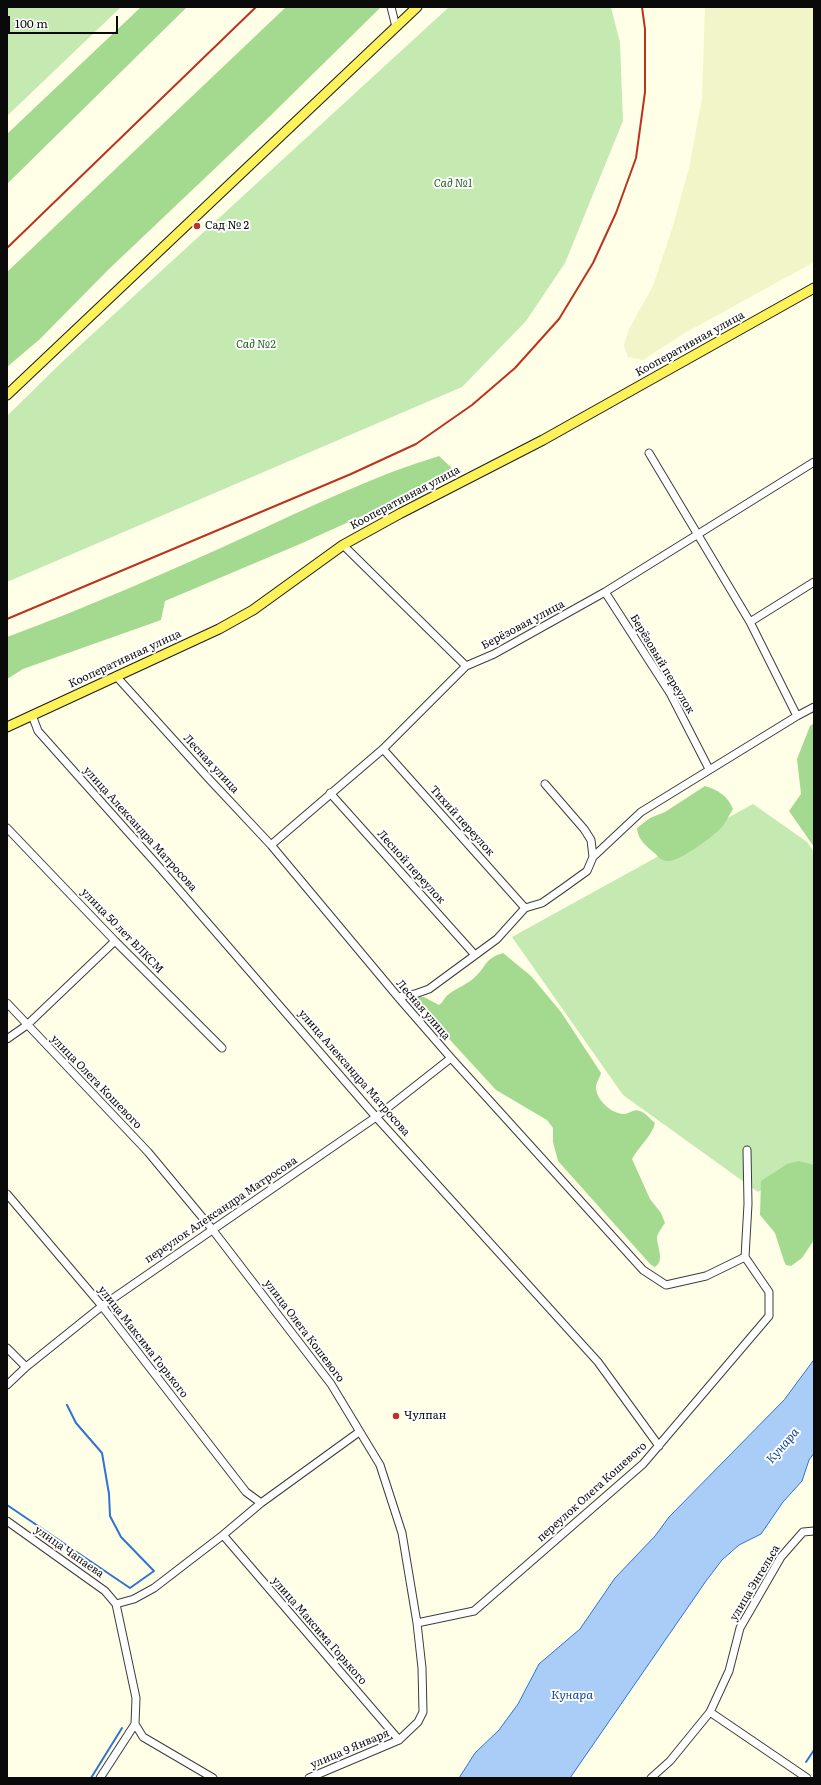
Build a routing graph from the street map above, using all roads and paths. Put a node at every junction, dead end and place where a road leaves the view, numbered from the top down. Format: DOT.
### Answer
graph roads {
  1 [pos="391,7"];
  2 [pos="417,7"];
  3 [pos="396,27"];
  4 [pos="814,288"];
  5 [pos="7,395"];
  6 [pos="649,453"];
  7 [pos="814,462"];
  8 [pos="698,533"];
  9 [pos="343,545"];
  10 [pos="814,582"];
  11 [pos="605,592"];
  12 [pos="750,622"];
  13 [pos="466,666"];
  14 [pos="116,676"];
  15 [pos="814,707"];
  16 [pos="32,715"];
  17 [pos="797,716"];
  18 [pos="7,726"];
  19 [pos="383,749"];
  20 [pos="709,769"];
  21 [pos="545,784"];
  22 [pos="330,793"];
  23 [pos="7,828"];
  24 [pos="271,845"];
  25 [pos="593,857"];
  26 [pos="525,908"];
  27 [pos="115,941"];
  28 [pos="475,955"];
  29 [pos="398,997"];
  30 [pos="7,1003"];
  31 [pos="27,1025"];
  32 [pos="7,1039"];
  33 [pos="222,1048"];
  34 [pos="451,1058"];
  35 [pos="376,1117"];
  36 [pos="747,1150"];
  37 [pos="7,1194"];
  38 [pos="212,1229"];
  39 [pos="745,1257"];
  40 [pos="102,1306"];
  41 [pos="7,1348"];
  42 [pos="26,1367"];
  43 [pos="7,1385"];
  44 [pos="359,1432"];
  45 [pos="659,1446"];
  46 [pos="261,1503"];
  47 [pos="7,1521"];
  48 [pos="814,1531"];
  49 [pos="223,1535"];
  50 [pos="116,1604"];
  51 [pos="417,1623"];
  52 [pos="710,1712"];
  53 [pos="135,1724"];
  54 [pos="399,1740"];
  55 [pos="100,1778"];
  56 [pos="213,1778"];
  57 [pos="309,1778"];
  58 [pos="651,1778"];
  59 [pos="807,1778"];
  1 -- 3 [label="street"];
  2 -- 3 [label="main road"];
  3 -- 5 [label="main road"];
  4 -- 9 [label="main road, Кооперативная улица"];
  6 -- 8 [label="street"];
  7 -- 8 [label="street, Берёзовая улица"];
  8 -- 11 [label="street, Берёзовая улица"];
  8 -- 12 [label="street"];
  9 -- 13 [label="street"];
  9 -- 14 [label="main road, Кооперативная улица"];
  10 -- 12 [label="street"];
  11 -- 13 [label="street, Берёзовая улица"];
  11 -- 20 [label="street, Берёзовый переулок"];
  12 -- 17 [label="street"];
  13 -- 19 [label="street, Берёзовая улица"];
  14 -- 16 [label="main road, Кооперативная улица"];
  14 -- 24 [label="street, Лесная улица"];
  15 -- 17 [label="street"];
  16 -- 18 [label="main road, Кооперативная улица"];
  16 -- 35 [label="street, улица Александра Матросова"];
  17 -- 20 [label="street"];
  19 -- 22 [label="street, Берёзовая улица"];
  19 -- 26 [label="street, Тихий переулок"];
  20 -- 25 [label="street"];
  21 -- 25 [label="street"];
  22 -- 24 [label="street, Берёзовая улица"];
  22 -- 28 [label="street, Лесной переулок"];
  23 -- 27 [label="street, улица 50 лет ВЛКСМ"];
  24 -- 29 [label="street, Лесная улица"];
  25 -- 26 [label="street"];
  26 -- 28 [label="street"];
  27 -- 31 [label="street"];
  27 -- 33 [label="street, улица 50 лет ВЛКСМ"];
  28 -- 29 [label="street"];
  29 -- 34 [label="street, Лесная улица"];
  30 -- 31 [label="street, улица Олега Кошевого"];
  31 -- 32 [label="street"];
  31 -- 38 [label="street, улица Олега Кошевого"];
  34 -- 35 [label="street, переулок Александра Матросова"];
  34 -- 39 [label="street, Лесная улица"];
  35 -- 38 [label="street, переулок Александра Матросова"];
  35 -- 45 [label="street, улица Александра Матросова"];
  36 -- 39 [label="street"];
  37 -- 40 [label="street, улица Максима Горького"];
  38 -- 40 [label="street, переулок Александра Матросова"];
  38 -- 44 [label="street, улица Олега Кошевого"];
  39 -- 45 [label="street, переулок Олега Кошевого"];
  40 -- 42 [label="street, переулок Александра Матросова"];
  40 -- 46 [label="street, улица Максима Горького"];
  41 -- 42 [label="street"];
  42 -- 43 [label="street, переулок Александра Матросова"];
  44 -- 46 [label="street"];
  44 -- 51 [label="street, улица Олега Кошевого"];
  45 -- 51 [label="street, переулок Олега Кошевого"];
  46 -- 49 [label="street"];
  47 -- 50 [label="street, улица Чапаева"];
  48 -- 52 [label="street, улица Энгельса"];
  49 -- 50 [label="street"];
  49 -- 54 [label="street, улица Максима Горького"];
  50 -- 53 [label="street"];
  51 -- 54 [label="street, улица Олега Кошевого"];
  52 -- 58 [label="street, улица Энгельса"];
  52 -- 59 [label="street"];
  53 -- 55 [label="street"];
  53 -- 56 [label="street"];
  54 -- 57 [label="street, улица 9 Января"];
}
